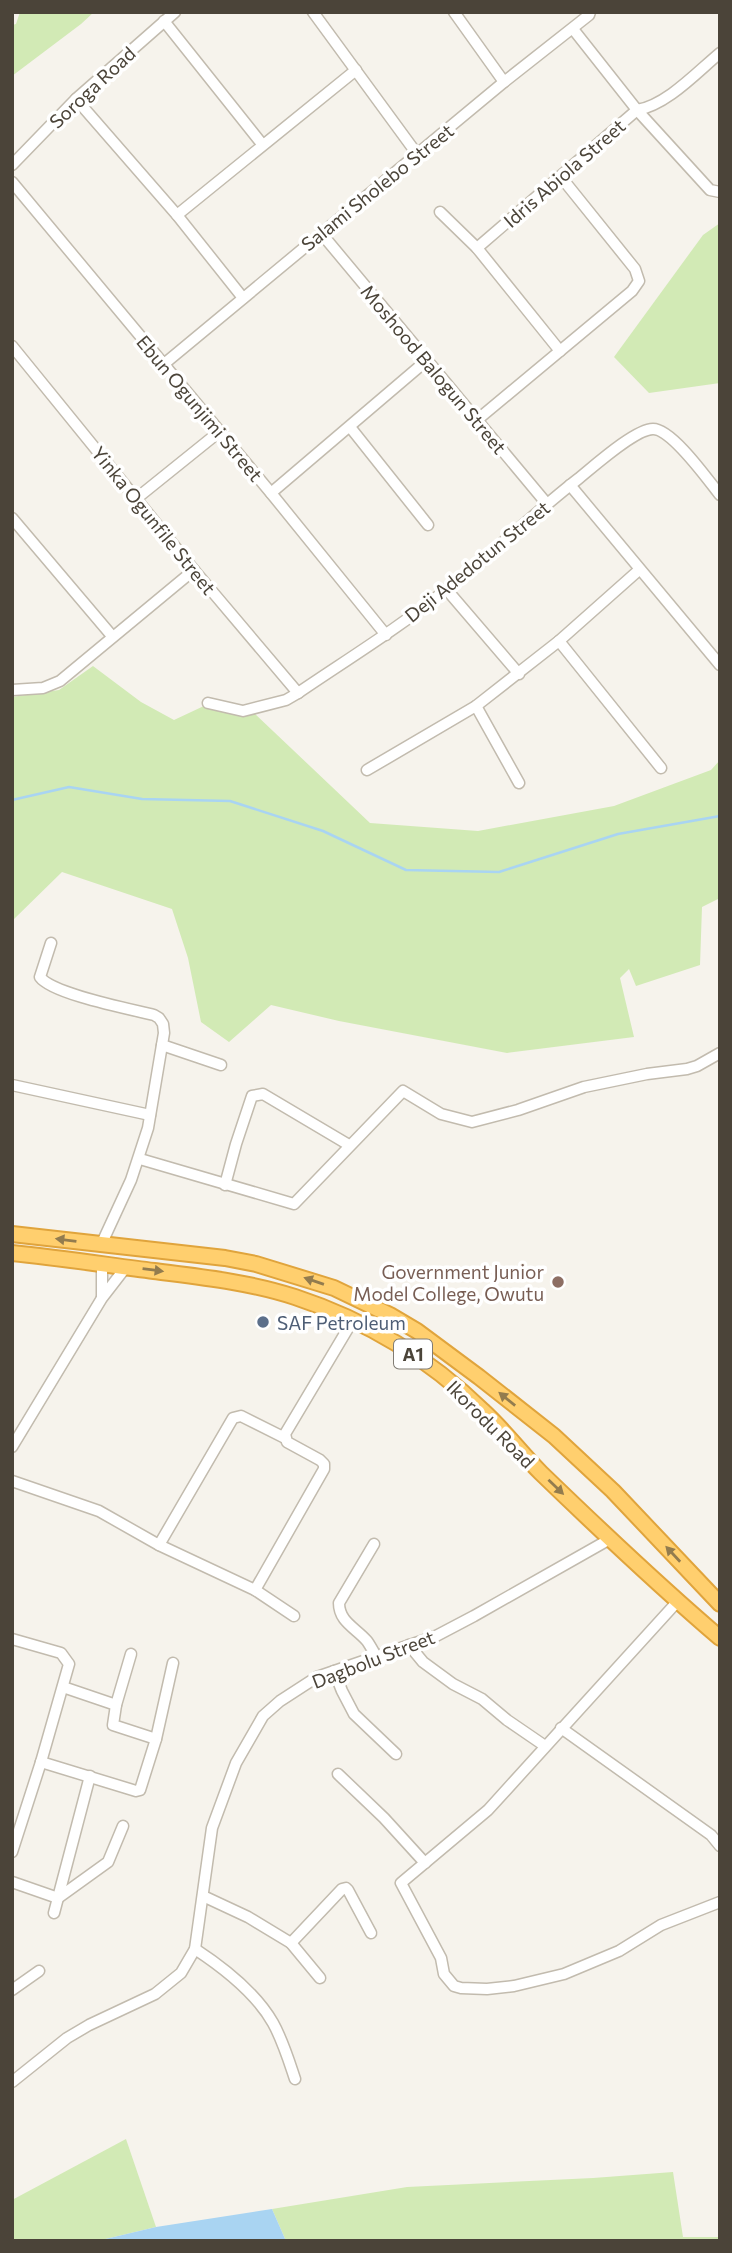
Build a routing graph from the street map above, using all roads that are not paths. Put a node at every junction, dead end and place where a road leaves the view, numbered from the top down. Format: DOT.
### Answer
graph roads {
  1 [pos="175,12"];
  2 [pos="313,12"];
  3 [pos="454,12"];
  4 [pos="590,12"];
  5 [pos="164,21"];
  6 [pos="573,29"];
  7 [pos="720,53"];
  8 [pos="356,69"];
  9 [pos="504,82"];
  10 [pos="76,99"];
  11 [pos="637,110"];
  12 [pos="262,144"];
  13 [pos="418,154"];
  14 [pos="12,165"];
  15 [pos="561,177"];
  16 [pos="12,183"];
  17 [pos="720,192"];
  18 [pos="440,212"];
  19 [pos="177,215"];
  20 [pos="321,233"];
  21 [pos="477,248"];
  22 [pos="243,298"];
  23 [pos="12,346"];
  24 [pos="560,351"];
  25 [pos="426,361"];
  26 [pos="164,364"];
  27 [pos="477,420"];
  28 [pos="349,427"];
  29 [pos="219,432"];
  30 [pos="569,485"];
  31 [pos="271,493"];
  32 [pos="720,495"];
  33 [pos="137,498"];
  34 [pos="547,504"];
  35 [pos="12,518"];
  36 [pos="428,525"];
  37 [pos="194,570"];
  38 [pos="639,570"];
  39 [pos="447,590"];
  40 [pos="386,635"];
  41 [pos="113,636"];
  42 [pos="559,641"];
  43 [pos="720,665"];
  44 [pos="519,674"];
  45 [pos="12,690"];
  46 [pos="298,692"];
  47 [pos="208,703"];
  48 [pos="476,706"];
  49 [pos="661,768"];
  50 [pos="367,770"];
  51 [pos="519,783"];
  52 [pos="51,943"];
  53 [pos="162,1045"];
  54 [pos="720,1053"];
  55 [pos="221,1065"];
  56 [pos="12,1085"];
  57 [pos="150,1115"];
  58 [pos="349,1145"];
  59 [pos="139,1159"];
  60 [pos="225,1185"];
  61 [pos="12,1234"];
  62 [pos="101,1245"];
  63 [pos="12,1253"];
  64 [pos="102,1264"];
  65 [pos="126,1267"];
  66 [pos="102,1298"];
  67 [pos="353,1320"];
  68 [pos="285,1438"];
  69 [pos="12,1447"];
  70 [pos="12,1481"];
  71 [pos="610,1539"];
  72 [pos="374,1544"];
  73 [pos="159,1545"];
  74 [pos="255,1590"];
  75 [pos="677,1602"];
  76 [pos="720,1604"];
  77 [pos="294,1616"];
  78 [pos="720,1638"];
  79 [pos="14,1639"];
  80 [pos="409,1645"];
  81 [pos="12,1651"];
  82 [pos="131,1654"];
  83 [pos="376,1656"];
  84 [pos="173,1664"];
  85 [pos="334,1671"];
  86 [pos="63,1687"];
  87 [pos="116,1705"];
  88 [pos="561,1728"];
  89 [pos="156,1739"];
  90 [pos="545,1745"];
  91 [pos="396,1754"];
  92 [pos="41,1762"];
  93 [pos="338,1774"];
  94 [pos="90,1776"];
  95 [pos="123,1826"];
  96 [pos="720,1846"];
  97 [pos="13,1848"];
  98 [pos="425,1863"];
  99 [pos="12,1882"];
  100 [pos="203,1896"];
  101 [pos="58,1898"];
  102 [pos="720,1902"];
  103 [pos="54,1913"];
  104 [pos="371,1933"];
  105 [pos="290,1942"];
  106 [pos="195,1949"];
  107 [pos="39,1970"];
  108 [pos="320,1978"];
  109 [pos="12,1990"];
  110 [pos="295,2079"];
  111 [pos="12,2082"];
  1 -- 5 [label="street, Soroga Road"];
  2 -- 8 [label="street"];
  3 -- 9 [label="street"];
  4 -- 6 [label="street, Salami Sholebo Street"];
  5 -- 10 [label="street, Soroga Road"];
  5 -- 12 [label="street"];
  6 -- 9 [label="street, Salami Sholebo Street"];
  6 -- 11 [label="street"];
  7 -- 11 [label="street, Idris Abiola Street"];
  8 -- 12 [label="street"];
  8 -- 13 [label="street"];
  9 -- 13 [label="street, Salami Sholebo Street"];
  10 -- 14 [label="street, Soroga Road"];
  10 -- 19 [label="street"];
  11 -- 15 [label="street, Idris Abiola Street"];
  11 -- 17 [label="street"];
  11 -- 21 [label="street"];
  12 -- 19 [label="street"];
  13 -- 20 [label="street, Salami Sholebo Street"];
  15 -- 21 [label="street, Idris Abiola Street"];
  15 -- 24 [label="street"];
  16 -- 26 [label="street, Ebun Ogunjimi Street"];
  18 -- 21 [label="street"];
  19 -- 22 [label="street"];
  20 -- 22 [label="street, Salami Sholebo Street"];
  20 -- 25 [label="street, Moshood Balogun Street"];
  21 -- 24 [label="street"];
  22 -- 26 [label="street, Salami Sholebo Street"];
  23 -- 33 [label="street, Yinka Ogunfile Street"];
  24 -- 27 [label="street"];
  25 -- 27 [label="street, Moshood Balogun Street"];
  25 -- 28 [label="street"];
  26 -- 29 [label="street, Ebun Ogunjimi Street"];
  27 -- 34 [label="street, Moshood Balogun Street"];
  28 -- 31 [label="street"];
  28 -- 36 [label="street"];
  29 -- 31 [label="street, Ebun Ogunjimi Street"];
  29 -- 33 [label="street"];
  30 -- 32 [label="street, Deji Adedotun Street"];
  30 -- 34 [label="street, Deji Adedotun Street"];
  30 -- 38 [label="street"];
  31 -- 40 [label="street, Ebun Ogunjimi Street"];
  33 -- 37 [label="street, Yinka Ogunfile Street"];
  34 -- 39 [label="street, Deji Adedotun Street"];
  35 -- 41 [label="street"];
  37 -- 41 [label="street"];
  37 -- 46 [label="street, Yinka Ogunfile Street"];
  38 -- 42 [label="street"];
  38 -- 43 [label="street"];
  39 -- 40 [label="street, Deji Adedotun Street"];
  39 -- 44 [label="street"];
  40 -- 46 [label="street, Deji Adedotun Street"];
  41 -- 45 [label="street"];
  42 -- 44 [label="street"];
  42 -- 49 [label="street"];
  44 -- 48 [label="street"];
  46 -- 47 [label="street, Deji Adedotun Street"];
  48 -- 50 [label="street"];
  48 -- 51 [label="street"];
  52 -- 53 [label="street"];
  53 -- 55 [label="street"];
  53 -- 57 [label="street"];
  54 -- 58 [label="street"];
  56 -- 57 [label="street"];
  57 -- 59 [label="street"];
  58 -- 60 [label="street"];
  58 -- 60 [label="street"];
  59 -- 60 [label="street"];
  59 -- 62 [label="street"];
  62 -- 61 [label="highway, Ikorodu Road / A1, one-way"];
  76 -- 62 [label="highway, Ikorodu Road / A1, one-way"];
  63 -- 64 [label="highway, Ikorodu Road / A1"];
  64 -- 65 [label="highway, Ikorodu Road / A1"];
  64 -- 66 [label="street"];
  65 -- 66 [label="street"];
  65 -- 67 [label="highway, Ikorodu Road / A1, one-way"];
  66 -- 69 [label="street"];
  67 -- 68 [label="street"];
  67 -- 71 [label="highway, Ikorodu Road / A1, one-way"];
  68 -- 73 [label="street"];
  68 -- 74 [label="street"];
  70 -- 73 [label="street"];
  71 -- 75 [label="highway, Ikorodu Road / A1"];
  71 -- 80 [label="street, Dagbolu Street"];
  72 -- 83 [label="street"];
  73 -- 74 [label="street"];
  74 -- 77 [label="street"];
  75 -- 78 [label="highway, Ikorodu Road / A1"];
  75 -- 88 [label="street"];
  79 -- 81 [label="street"];
  79 -- 86 [label="street"];
  80 -- 83 [label="street, Dagbolu Street"];
  80 -- 90 [label="street"];
  82 -- 87 [label="street"];
  83 -- 85 [label="street, Dagbolu Street"];
  84 -- 89 [label="street"];
  85 -- 91 [label="street"];
  85 -- 100 [label="street, Dagbolu Street"];
  86 -- 87 [label="street"];
  86 -- 92 [label="street"];
  87 -- 89 [label="street"];
  88 -- 90 [label="street"];
  88 -- 96 [label="street"];
  89 -- 94 [label="street"];
  90 -- 98 [label="street"];
  92 -- 94 [label="street"];
  92 -- 97 [label="street"];
  93 -- 98 [label="street"];
  94 -- 101 [label="street"];
  95 -- 101 [label="street"];
  98 -- 102 [label="street"];
  99 -- 101 [label="street"];
  100 -- 105 [label="street"];
  100 -- 106 [label="street, Dagbolu Street"];
  101 -- 103 [label="street"];
  104 -- 105 [label="street"];
  105 -- 108 [label="street"];
  106 -- 110 [label="street"];
  106 -- 111 [label="street, Dagbolu Street"];
  107 -- 109 [label="street"];
}
